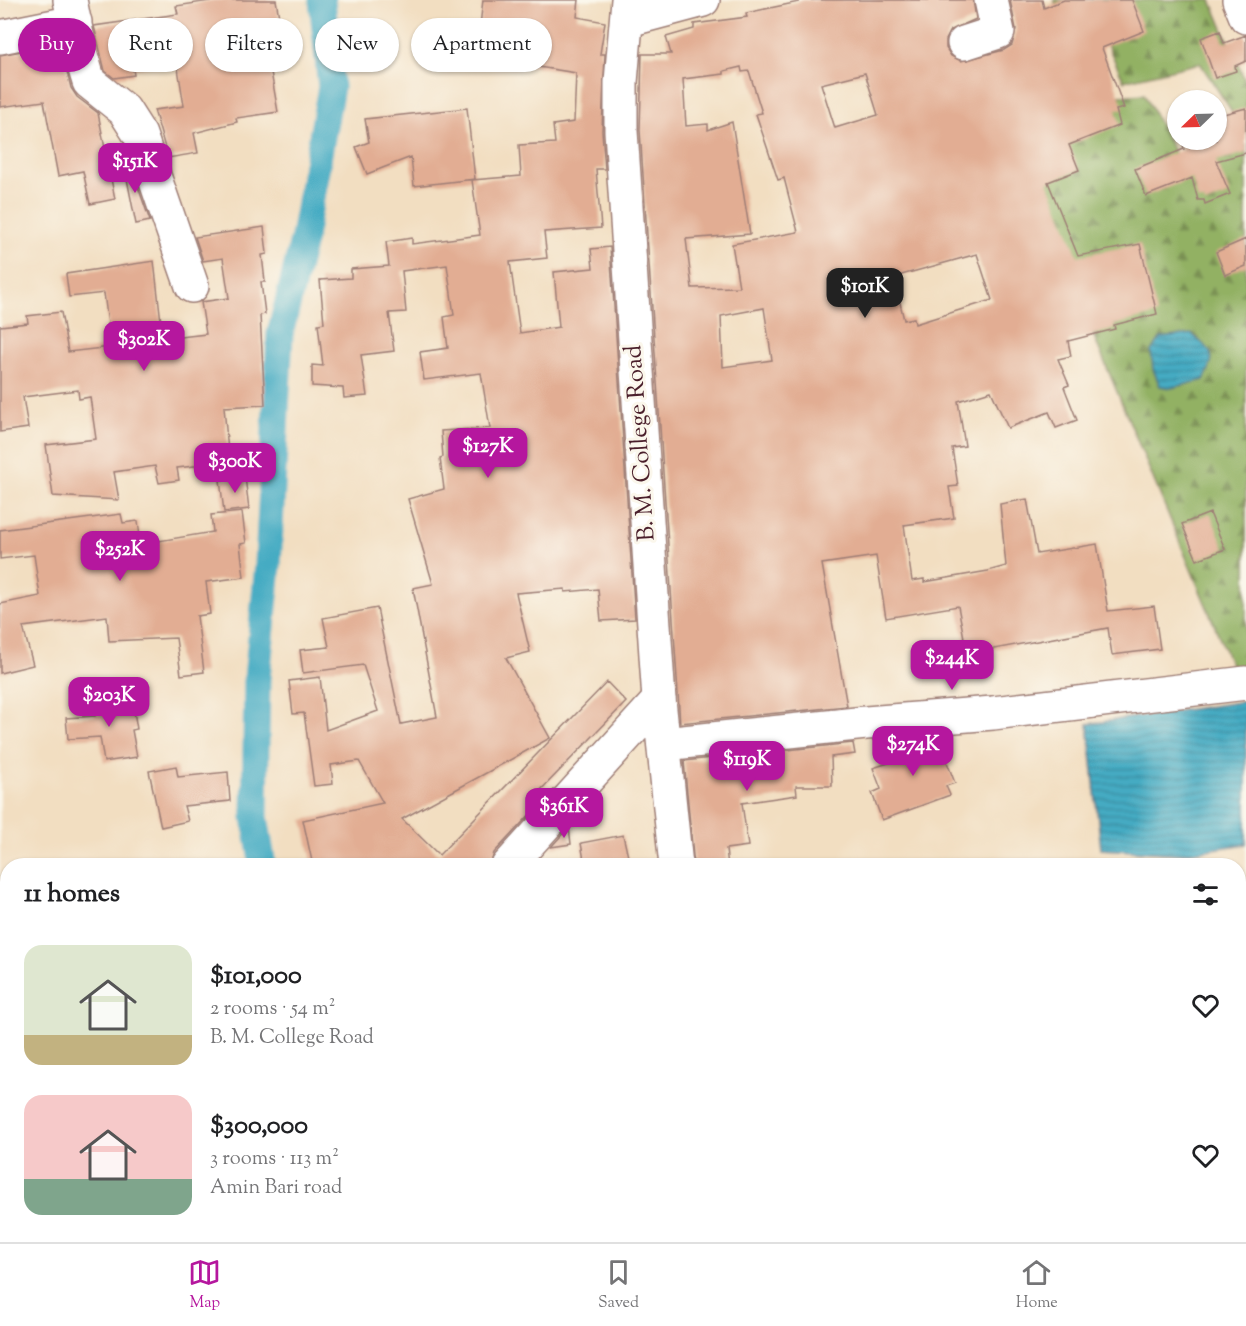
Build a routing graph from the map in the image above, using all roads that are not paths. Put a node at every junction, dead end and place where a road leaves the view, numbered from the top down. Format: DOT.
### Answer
graph roads {
  1 [pos="703,0"];
  2 [pos="991,0"];
  3 [pos="1239,0"];
  4 [pos="628,10"];
  5 [pos="72,11"];
  6 [pos="1246,17"];
  7 [pos="0,37"];
  8 [pos="964,43"];
  9 [pos="192,286"];
  10 [pos="1246,684"];
  11 [pos="659,700"];
  12 [pos="664,744"];
  13 [pos="514,858"];
  14 [pos="675,858"];
  1 -- 4 [label="street"];
  2 -- 8 [label="street"];
  3 -- 6 [label="street"];
  4 -- 11 [label="street, B. M. College Road"];
  5 -- 7 [label="street"];
  5 -- 9 [label="street"];
  10 -- 12 [label="street"];
  11 -- 12 [label="street, B. M. College Road"];
  11 -- 13 [label="street"];
  12 -- 14 [label="street, B. M. College Road"];
}
